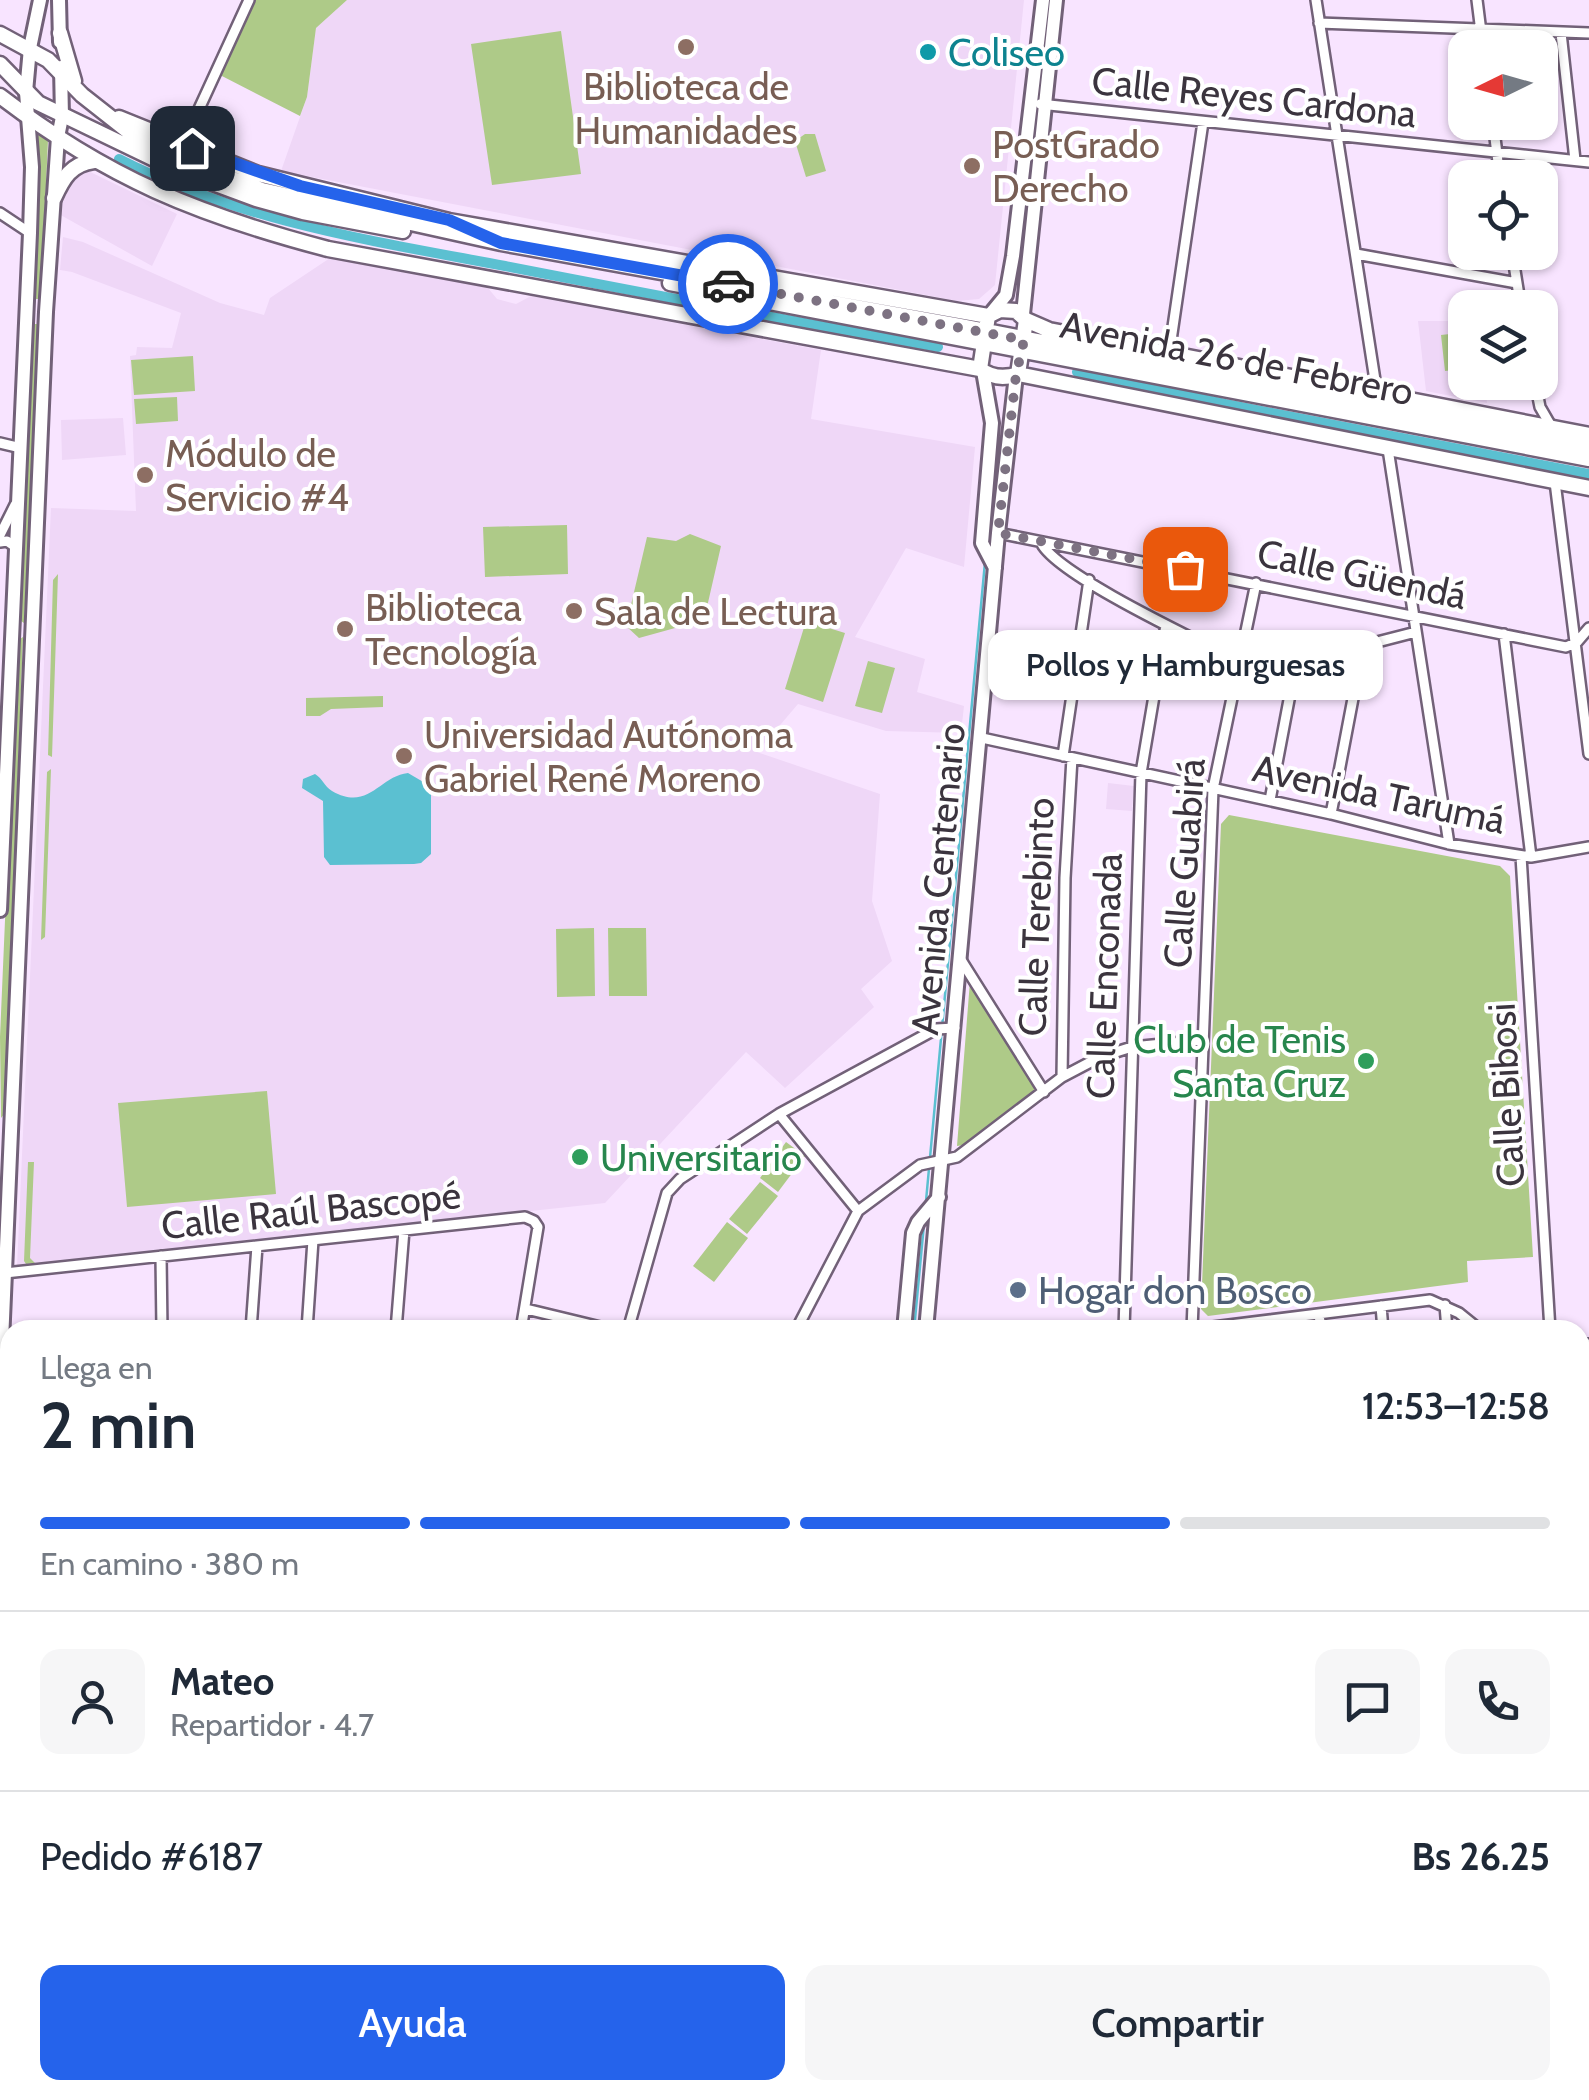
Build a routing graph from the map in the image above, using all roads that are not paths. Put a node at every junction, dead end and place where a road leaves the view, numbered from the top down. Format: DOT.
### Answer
graph roads {
  1 [pos="40,0"];
  2 [pos="59,0"];
  3 [pos="1043,0"];
  4 [pos="1056,0"];
  5 [pos="1316,0"];
  6 [pos="1477,0"];
  7 [pos="246,1"];
  8 [pos="1319,23"];
  9 [pos="1481,28"];
  10 [pos="60,33"];
  11 [pos="1561,33"];
  12 [pos="1589,33"];
  13 [pos="0,34"];
  14 [pos="30,48"];
  15 [pos="0,64"];
  16 [pos="62,75"];
  17 [pos="26,92"];
  18 [pos="0,96"];
  19 [pos="86,98"];
  20 [pos="1039,104"];
  21 [pos="27,116"];
  22 [pos="110,116"];
  23 [pos="62,117"];
  24 [pos="193,122"];
  25 [pos="1203,122"];
  26 [pos="1337,136"];
  27 [pos="58,138"];
  28 [pos="169,139"];
  29 [pos="1495,140"];
  30 [pos="192,148"];
  31 [pos="1496,152"];
  32 [pos="1497,160"];
  33 [pos="1574,160"];
  34 [pos="94,161"];
  35 [pos="1589,162"];
  36 [pos="54,198"];
  37 [pos="0,213"];
  38 [pos="449,220"];
  39 [pos="30,233"];
  40 [pos="501,243"];
  41 [pos="1356,254"];
  42 [pos="29,255"];
  43 [pos="1013,256"];
  44 [pos="1028,258"];
  45 [pos="1515,270"];
  46 [pos="1517,283"];
  47 [pos="1518,290"];
  48 [pos="46,312"];
  49 [pos="1025,317"];
  50 [pos="987,326"];
  51 [pos="1024,346"];
  52 [pos="1169,354"];
  53 [pos="981,370"];
  54 [pos="1017,375"];
  55 [pos="1377,394"];
  56 [pos="1539,400"];
  57 [pos="1553,428"];
  58 [pos="1589,435"];
  59 [pos="0,443"];
  60 [pos="21,448"];
  61 [pos="1589,448"];
  62 [pos="1388,449"];
  63 [pos="1589,458"];
  64 [pos="1555,482"];
  65 [pos="1589,488"];
  66 [pos="18,498"];
  67 [pos="998,533"];
  68 [pos="0,539"];
  69 [pos="1041,542"];
  70 [pos="17,548"];
  71 [pos="989,560"];
  72 [pos="1089,580"];
  73 [pos="1256,582"];
  74 [pos="1414,617"];
  75 [pos="1166,625"];
  76 [pos="13,628"];
  77 [pos="1589,628"];
  78 [pos="33,629"];
  79 [pos="1416,632"];
  80 [pos="1504,634"];
  81 [pos="1576,642"];
  82 [pos="1363,646"];
  83 [pos="1240,662"];
  84 [pos="1296,663"];
  85 [pos="1237,678"];
  86 [pos="4,720"];
  87 [pos="982,738"];
  88 [pos="1589,754"];
  89 [pos="1068,757"];
  90 [pos="1141,774"];
  91 [pos="1212,789"];
  92 [pos="1270,800"];
  93 [pos="1331,814"];
  94 [pos="1450,844"];
  95 [pos="1589,847"];
  96 [pos="1526,856"];
  97 [pos="0,910"];
  98 [pos="961,960"];
  99 [pos="946,1028"];
  100 [pos="1203,1040"];
  101 [pos="1132,1047"];
  102 [pos="1062,1077"];
  103 [pos="1044,1092"];
  104 [pos="779,1114"];
  105 [pos="6,1128"];
  106 [pos="936,1161"];
  107 [pos="940,1196"];
  108 [pos="858,1211"];
  109 [pos="404,1230"];
  110 [pos="313,1240"];
  111 [pos="256,1246"];
  112 [pos="161,1256"];
  113 [pos="5,1273"];
  114 [pos="1445,1305"];
  115 [pos="1381,1306"];
  116 [pos="526,1308"];
  117 [pos="1319,1314"];
  118 [pos="3,1320"];
  119 [pos="162,1320"];
  120 [pos="252,1320"];
  121 [pos="308,1320"];
  122 [pos="397,1320"];
  123 [pos="523,1320"];
  124 [pos="573,1320"];
  125 [pos="631,1320"];
  126 [pos="801,1320"];
  127 [pos="905,1320"];
  128 [pos="927,1320"];
  129 [pos="1124,1320"];
  130 [pos="1190,1320"];
  131 [pos="1286,1320"];
  132 [pos="1320,1320"];
  133 [pos="1382,1320"];
  134 [pos="1446,1320"];
  135 [pos="1466,1320"];
  136 [pos="1549,1320"];
  1 -- 14 [label="main road"];
  2 -- 10 [label="main road"];
  3 -- 20 [label="main road"];
  4 -- 20 [label="main road"];
  5 -- 8 [label="street"];
  6 -- 9 [label="street"];
  7 -- 24 [label="street"];
  8 -- 9 [label="street"];
  8 -- 26 [label="street"];
  9 -- 11 [label="street"];
  10 -- 16 [label="main road"];
  10 -- 19 [label="main road"];
  11 -- 12 [label="street"];
  11 -- 33 [label="street"];
  13 -- 14 [label="main road, Avenida 26 de Febrero"];
  14 -- 16 [label="main road, Avenida 26 de Febrero"];
  14 -- 17 [label="main road"];
  15 -- 17 [label="main road, Avenida 26 de Febrero"];
  16 -- 19 [label="main road, Avenida 26 de Febrero"];
  16 -- 23 [label="main road"];
  17 -- 21 [label="main road"];
  17 -- 23 [label="main road, Avenida 26 de Febrero"];
  18 -- 21 [label="main road"];
  19 -- 22 [label="main road, Avenida 26 de Febrero"];
  20 -- 25 [label="street, Calle Reyes Cardona"];
  20 -- 43 [label="main road"];
  20 -- 44 [label="main road"];
  21 -- 27 [label="main road"];
  21 -- 39 [label="main road"];
  22 -- 28 [label="main road, Avenida 26 de Febrero"];
  22 -- 40 [label="main road, Avenida 26 de Febrero"];
  23 -- 27 [label="main road"];
  23 -- 50 [label="main road, Avenida 26 de Febrero"];
  24 -- 28 [label="street"];
  24 -- 30 [label="street"];
  25 -- 26 [label="street, Calle Reyes Cardona"];
  25 -- 52 [label="street"];
  26 -- 31 [label="street, Calle Reyes Cardona"];
  26 -- 41 [label="street"];
  27 -- 34 [label="main road"];
  27 -- 36 [label="main road"];
  28 -- 30 [label="main road, Avenida 26 de Febrero"];
  29 -- 31 [label="street"];
  30 -- 38 [label="main road, Avenida 26 de Febrero"];
  31 -- 32 [label="street"];
  31 -- 33 [label="street, Calle Reyes Cardona"];
  33 -- 35 [label="street, Calle Reyes Cardona"];
  34 -- 36 [label="main road"];
  34 -- 53 [label="main road"];
  36 -- 48 [label="main road"];
  37 -- 39 [label="street"];
  38 -- 40 [label="main road"];
  38 -- 50 [label="main road, Avenida 26 de Febrero"];
  39 -- 42 [label="main road"];
  40 -- 50 [label="main road, Avenida 26 de Febrero"];
  41 -- 46 [label="street"];
  41 -- 55 [label="street"];
  42 -- 48 [label="main road"];
  42 -- 60 [label="main road"];
  43 -- 44 [label="main road"];
  43 -- 50 [label="main road"];
  44 -- 49 [label="main road"];
  45 -- 46 [label="street"];
  46 -- 47 [label="street"];
  48 -- 78 [label="main road"];
  49 -- 50 [label="main road, Avenida 26 de Febrero"];
  49 -- 51 [label="main road"];
  49 -- 52 [label="main road, Avenida 26 de Febrero"];
  50 -- 51 [label="main road, Avenida 26 de Febrero"];
  50 -- 53 [label="main road"];
  51 -- 54 [label="main road"];
  51 -- 61 [label="main road, Avenida 26 de Febrero"];
  51 -- 63 [label="main road, Avenida 26 de Febrero"];
  52 -- 55 [label="main road, Avenida 26 de Febrero"];
  53 -- 54 [label="main road, Avenida 26 de Febrero"];
  53 -- 71 [label="main road, Avenida Centenario"];
  54 -- 62 [label="main road, Avenida 26 de Febrero"];
  54 -- 67 [label="main road, Avenida Centenario"];
  55 -- 57 [label="main road, Avenida 26 de Febrero"];
  56 -- 57 [label="street"];
  57 -- 58 [label="main road, Avenida 26 de Febrero"];
  59 -- 60 [label="street"];
  60 -- 66 [label="main road"];
  62 -- 64 [label="main road, Avenida 26 de Febrero"];
  62 -- 74 [label="street"];
  64 -- 65 [label="main road, Avenida 26 de Febrero"];
  64 -- 81 [label="street"];
  66 -- 68 [label="street"];
  66 -- 70 [label="main road"];
  67 -- 69 [label="street, Calle Güendá"];
  67 -- 71 [label="main road, Avenida Centenario"];
  68 -- 70 [label="street"];
  69 -- 72 [label="street"];
  69 -- 73 [label="street, Calle Güendá"];
  70 -- 76 [label="main road"];
  71 -- 87 [label="main road, Avenida Centenario"];
  72 -- 75 [label="street"];
  72 -- 89 [label="street, Calle Terebinto"];
  73 -- 74 [label="street, Calle Güendá"];
  73 -- 83 [label="street, Calle Guabirá"];
  74 -- 79 [label="street"];
  74 -- 80 [label="street, Calle Güendá"];
  75 -- 83 [label="street"];
  75 -- 90 [label="street, Calle Enconada"];
  76 -- 78 [label="main road"];
  76 -- 86 [label="main road"];
  77 -- 81 [label="street"];
  78 -- 105 [label="main road"];
  79 -- 82 [label="street"];
  79 -- 94 [label="street"];
  80 -- 81 [label="street, Calle Güendá"];
  80 -- 96 [label="street, Calle Bibosi"];
  81 -- 88 [label="street"];
  82 -- 84 [label="street"];
  82 -- 93 [label="street"];
  83 -- 85 [label="street, Calle Guabirá"];
  84 -- 85 [label="street"];
  84 -- 92 [label="street"];
  85 -- 91 [label="street, Calle Guabirá"];
  86 -- 97 [label="main road"];
  87 -- 89 [label="street, Avenida Tarumá"];
  87 -- 98 [label="main road, Avenida Centenario"];
  89 -- 90 [label="street, Avenida Tarumá"];
  89 -- 102 [label="street, Calle Terebinto"];
  90 -- 91 [label="street, Avenida Tarumá"];
  90 -- 101 [label="street, Calle Enconada"];
  91 -- 92 [label="street, Avenida Tarumá"];
  91 -- 100 [label="street, Calle Guabirá"];
  92 -- 93 [label="street, Avenida Tarumá"];
  93 -- 94 [label="street, Avenida Tarumá"];
  94 -- 96 [label="street, Avenida Tarumá"];
  95 -- 96 [label="street, Avenida Tarumá"];
  96 -- 136 [label="street, Calle Bibosi"];
  98 -- 99 [label="main road, Avenida Centenario"];
  98 -- 103 [label="street"];
  99 -- 104 [label="street"];
  99 -- 106 [label="main road, Avenida Centenario"];
  100 -- 101 [label="street"];
  100 -- 130 [label="street, Calle Guabirá"];
  101 -- 102 [label="street"];
  101 -- 129 [label="street, Calle Enconada"];
  102 -- 103 [label="street"];
  103 -- 106 [label="street"];
  104 -- 108 [label="street"];
  104 -- 125 [label="street"];
  105 -- 113 [label="main road"];
  106 -- 107 [label="main road, Avenida Centenario"];
  106 -- 108 [label="street"];
  107 -- 127 [label="main road, Avenida Centenario"];
  107 -- 128 [label="main road, Avenida Centenario"];
  108 -- 126 [label="street"];
  109 -- 110 [label="street, Calle Raúl Bascopé"];
  109 -- 116 [label="street, Calle Raúl Bascopé"];
  109 -- 122 [label="street"];
  110 -- 111 [label="street, Calle Raúl Bascopé"];
  110 -- 121 [label="street"];
  111 -- 112 [label="street, Calle Raúl Bascopé"];
  111 -- 120 [label="street"];
  112 -- 113 [label="street, Calle Raúl Bascopé"];
  112 -- 119 [label="street"];
  113 -- 118 [label="main road"];
  114 -- 115 [label="street"];
  114 -- 134 [label="street"];
  114 -- 135 [label="street"];
  115 -- 117 [label="street"];
  115 -- 133 [label="street"];
  116 -- 123 [label="street"];
  116 -- 124 [label="street"];
  117 -- 131 [label="street"];
  117 -- 132 [label="street"];
}
